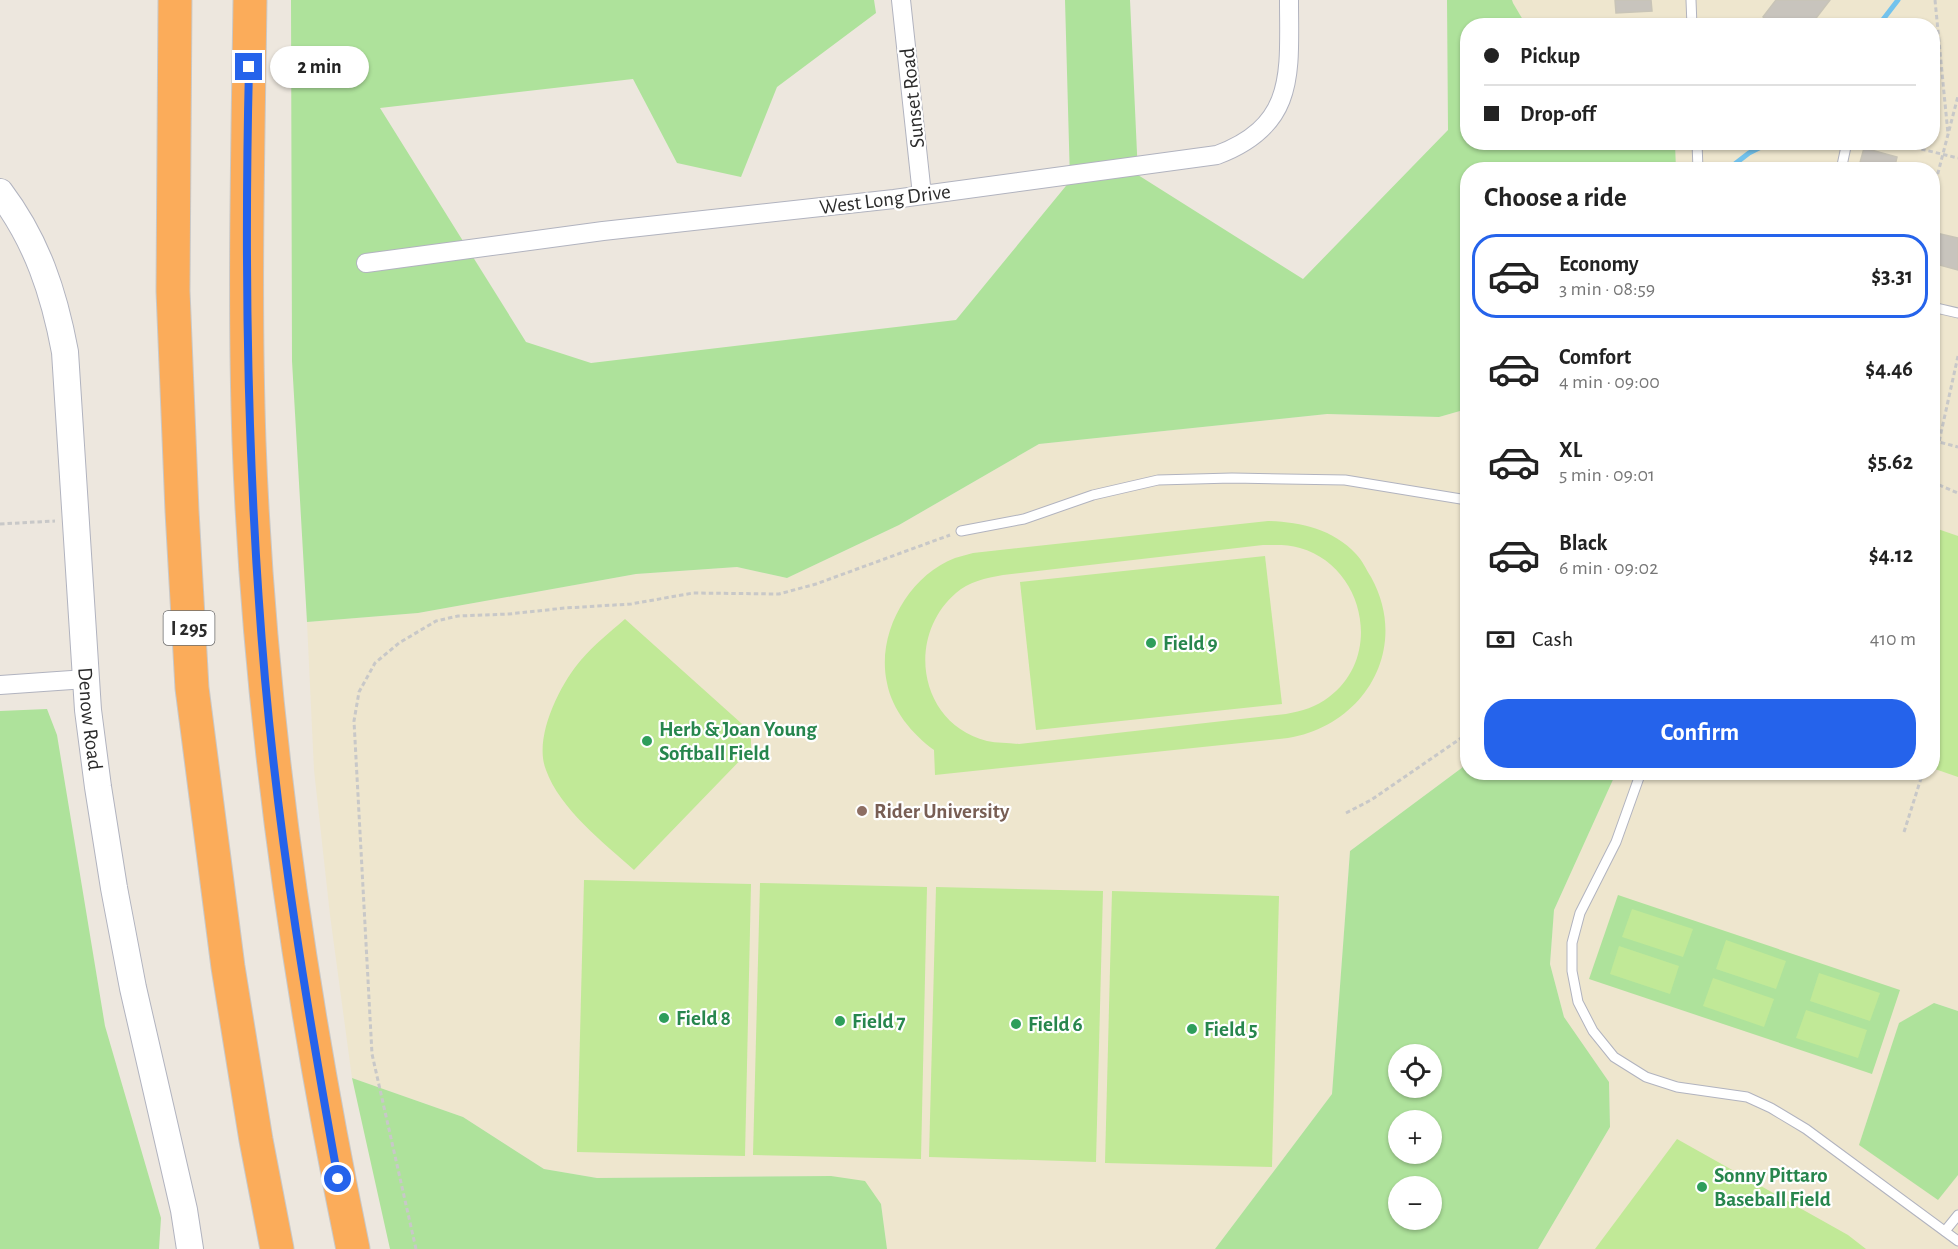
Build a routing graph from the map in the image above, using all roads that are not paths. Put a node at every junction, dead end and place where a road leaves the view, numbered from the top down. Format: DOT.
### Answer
graph roads {
  1 [pos="175,0"];
  2 [pos="250,0"];
  3 [pos="902,0"];
  4 [pos="1289,0"];
  5 [pos="1690,0"];
  6 [pos="1691,18"];
  7 [pos="0,192"];
  8 [pos="922,195"];
  9 [pos="366,263"];
  10 [pos="1940,309"];
  11 [pos="1958,314"];
  12 [pos="1460,499"];
  13 [pos="961,531"];
  14 [pos="86,679"];
  15 [pos="0,685"];
  16 [pos="1638,780"];
  17 [pos="1958,1215"];
  18 [pos="1945,1231"];
  19 [pos="1958,1241"];
  20 [pos="190,1249"];
  21 [pos="278,1249"];
  22 [pos="353,1249"];
  1 -- 21 [label="highway, I 295"];
  2 -- 22 [label="highway"];
  3 -- 8 [label="street, Sunset Road"];
  4 -- 8 [label="street, West Long Drive"];
  5 -- 6 [label="lane"];
  7 -- 14 [label="street, Denow Road"];
  8 -- 9 [label="street, West Long Drive"];
  10 -- 11 [label="lane"];
  12 -- 13 [label="lane"];
  14 -- 15 [label="street"];
  14 -- 20 [label="street, Denow Road"];
  16 -- 18 [label="lane"];
  17 -- 18 [label="lane"];
  18 -- 19 [label="lane"];
}
